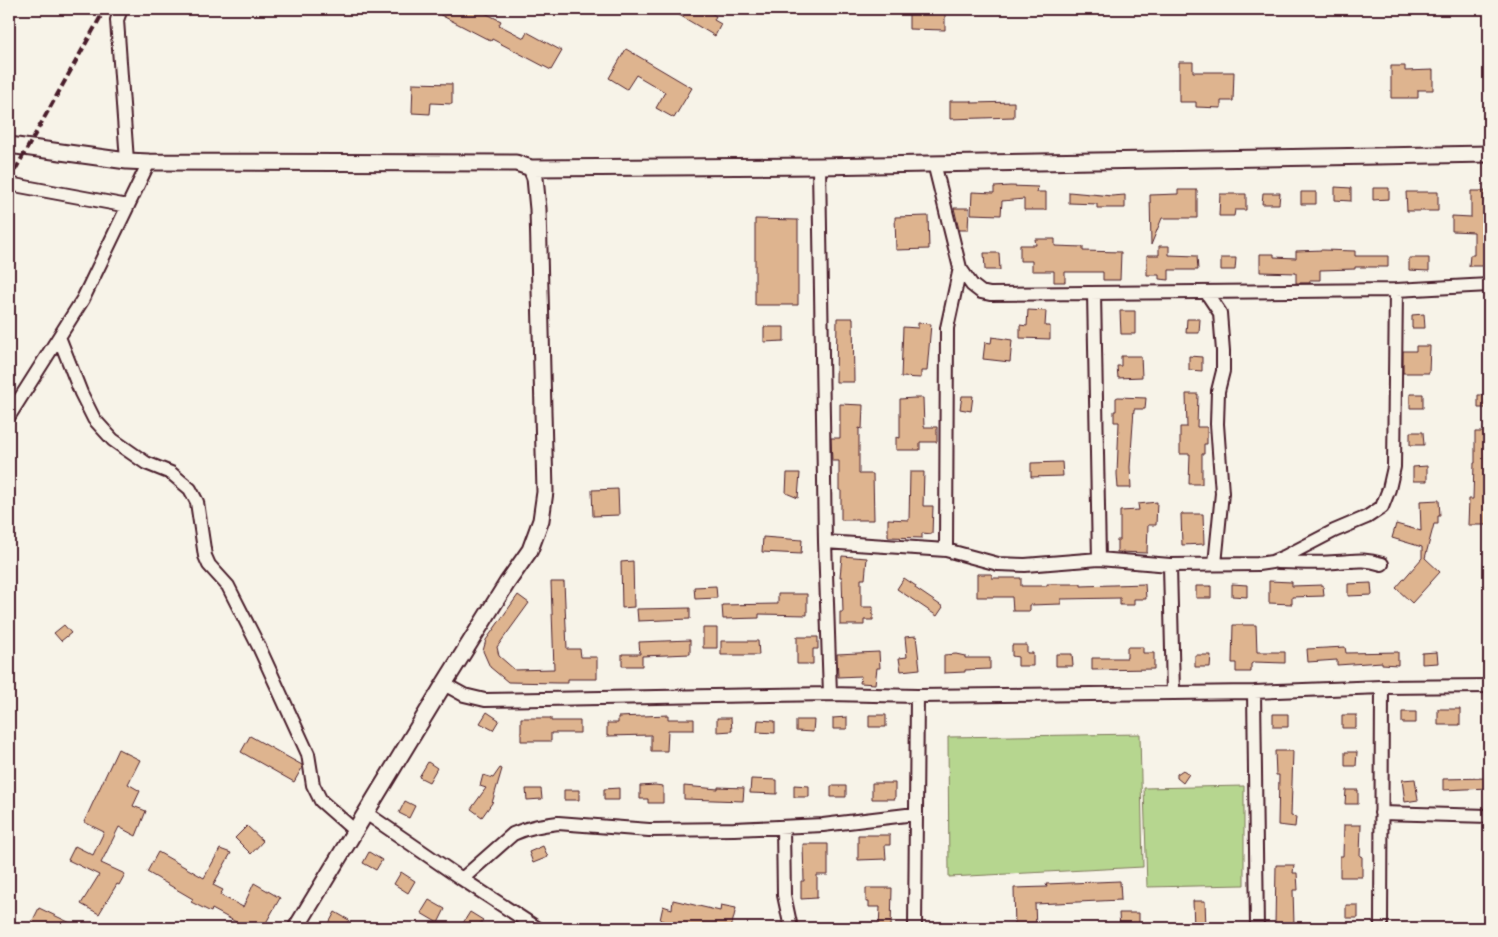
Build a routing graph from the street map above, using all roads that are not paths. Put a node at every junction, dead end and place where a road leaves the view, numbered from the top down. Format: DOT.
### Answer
graph roads {
  1 [pos="121,9"];
  2 [pos="9,145"];
  3 [pos="1489,154"];
  4 [pos="127,161"];
  5 [pos="149,162"];
  6 [pos="934,163"];
  7 [pos="819,166"];
  8 [pos="532,168"];
  9 [pos="9,184"];
  10 [pos="128,206"];
  11 [pos="960,268"];
  12 [pos="1489,285"];
  13 [pos="1396,290"];
  14 [pos="1206,292"];
  15 [pos="1094,293"];
  16 [pos="59,337"];
  17 [pos="9,416"];
  18 [pos="825,542"];
  19 [pos="946,550"];
  20 [pos="1099,559"];
  21 [pos="1272,562"];
  22 [pos="1215,564"];
  23 [pos="1382,564"];
  24 [pos="1170,565"];
  25 [pos="444,684"];
  26 [pos="1489,686"];
  27 [pos="1382,687"];
  28 [pos="1172,692"];
  29 [pos="1254,692"];
  30 [pos="830,694"];
  31 [pos="917,696"];
  32 [pos="366,813"];
  33 [pos="1381,813"];
  34 [pos="915,814"];
  35 [pos="1489,816"];
  36 [pos="783,827"];
  37 [pos="355,830"];
  38 [pos="462,879"];
  39 [pos="300,927"];
  40 [pos="537,928"];
  41 [pos="791,928"];
  42 [pos="914,928"];
  43 [pos="1257,928"];
  44 [pos="1381,928"];
  1 -- 4 [label="street"];
  2 -- 4 [label="street"];
  3 -- 6 [label="street"];
  4 -- 5 [label="street"];
  5 -- 8 [label="street"];
  5 -- 10 [label="street"];
  6 -- 7 [label="street"];
  6 -- 11 [label="street"];
  7 -- 8 [label="street"];
  7 -- 18 [label="street"];
  8 -- 25 [label="street"];
  9 -- 10 [label="street"];
  10 -- 16 [label="street"];
  11 -- 15 [label="street"];
  11 -- 19 [label="street"];
  12 -- 13 [label="street"];
  13 -- 14 [label="street"];
  13 -- 21 [label="street"];
  14 -- 15 [label="street"];
  14 -- 22 [label="street"];
  15 -- 20 [label="street"];
  16 -- 17 [label="street"];
  16 -- 37 [label="street"];
  18 -- 19 [label="street"];
  18 -- 30 [label="street"];
  19 -- 20 [label="street"];
  20 -- 24 [label="street"];
  21 -- 22 [label="street"];
  21 -- 23 [label="street"];
  22 -- 24 [label="street"];
  24 -- 28 [label="street"];
  25 -- 30 [label="street"];
  25 -- 32 [label="street"];
  26 -- 27 [label="street"];
  27 -- 29 [label="street"];
  27 -- 33 [label="street"];
  28 -- 29 [label="street"];
  28 -- 31 [label="street"];
  29 -- 43 [label="street"];
  30 -- 31 [label="street"];
  31 -- 34 [label="street"];
  32 -- 37 [label="street"];
  32 -- 38 [label="street"];
  33 -- 35 [label="street"];
  33 -- 44 [label="street"];
  34 -- 36 [label="street"];
  34 -- 42 [label="street"];
  36 -- 38 [label="street"];
  36 -- 41 [label="street"];
  37 -- 39 [label="street"];
  38 -- 40 [label="street"];
}
